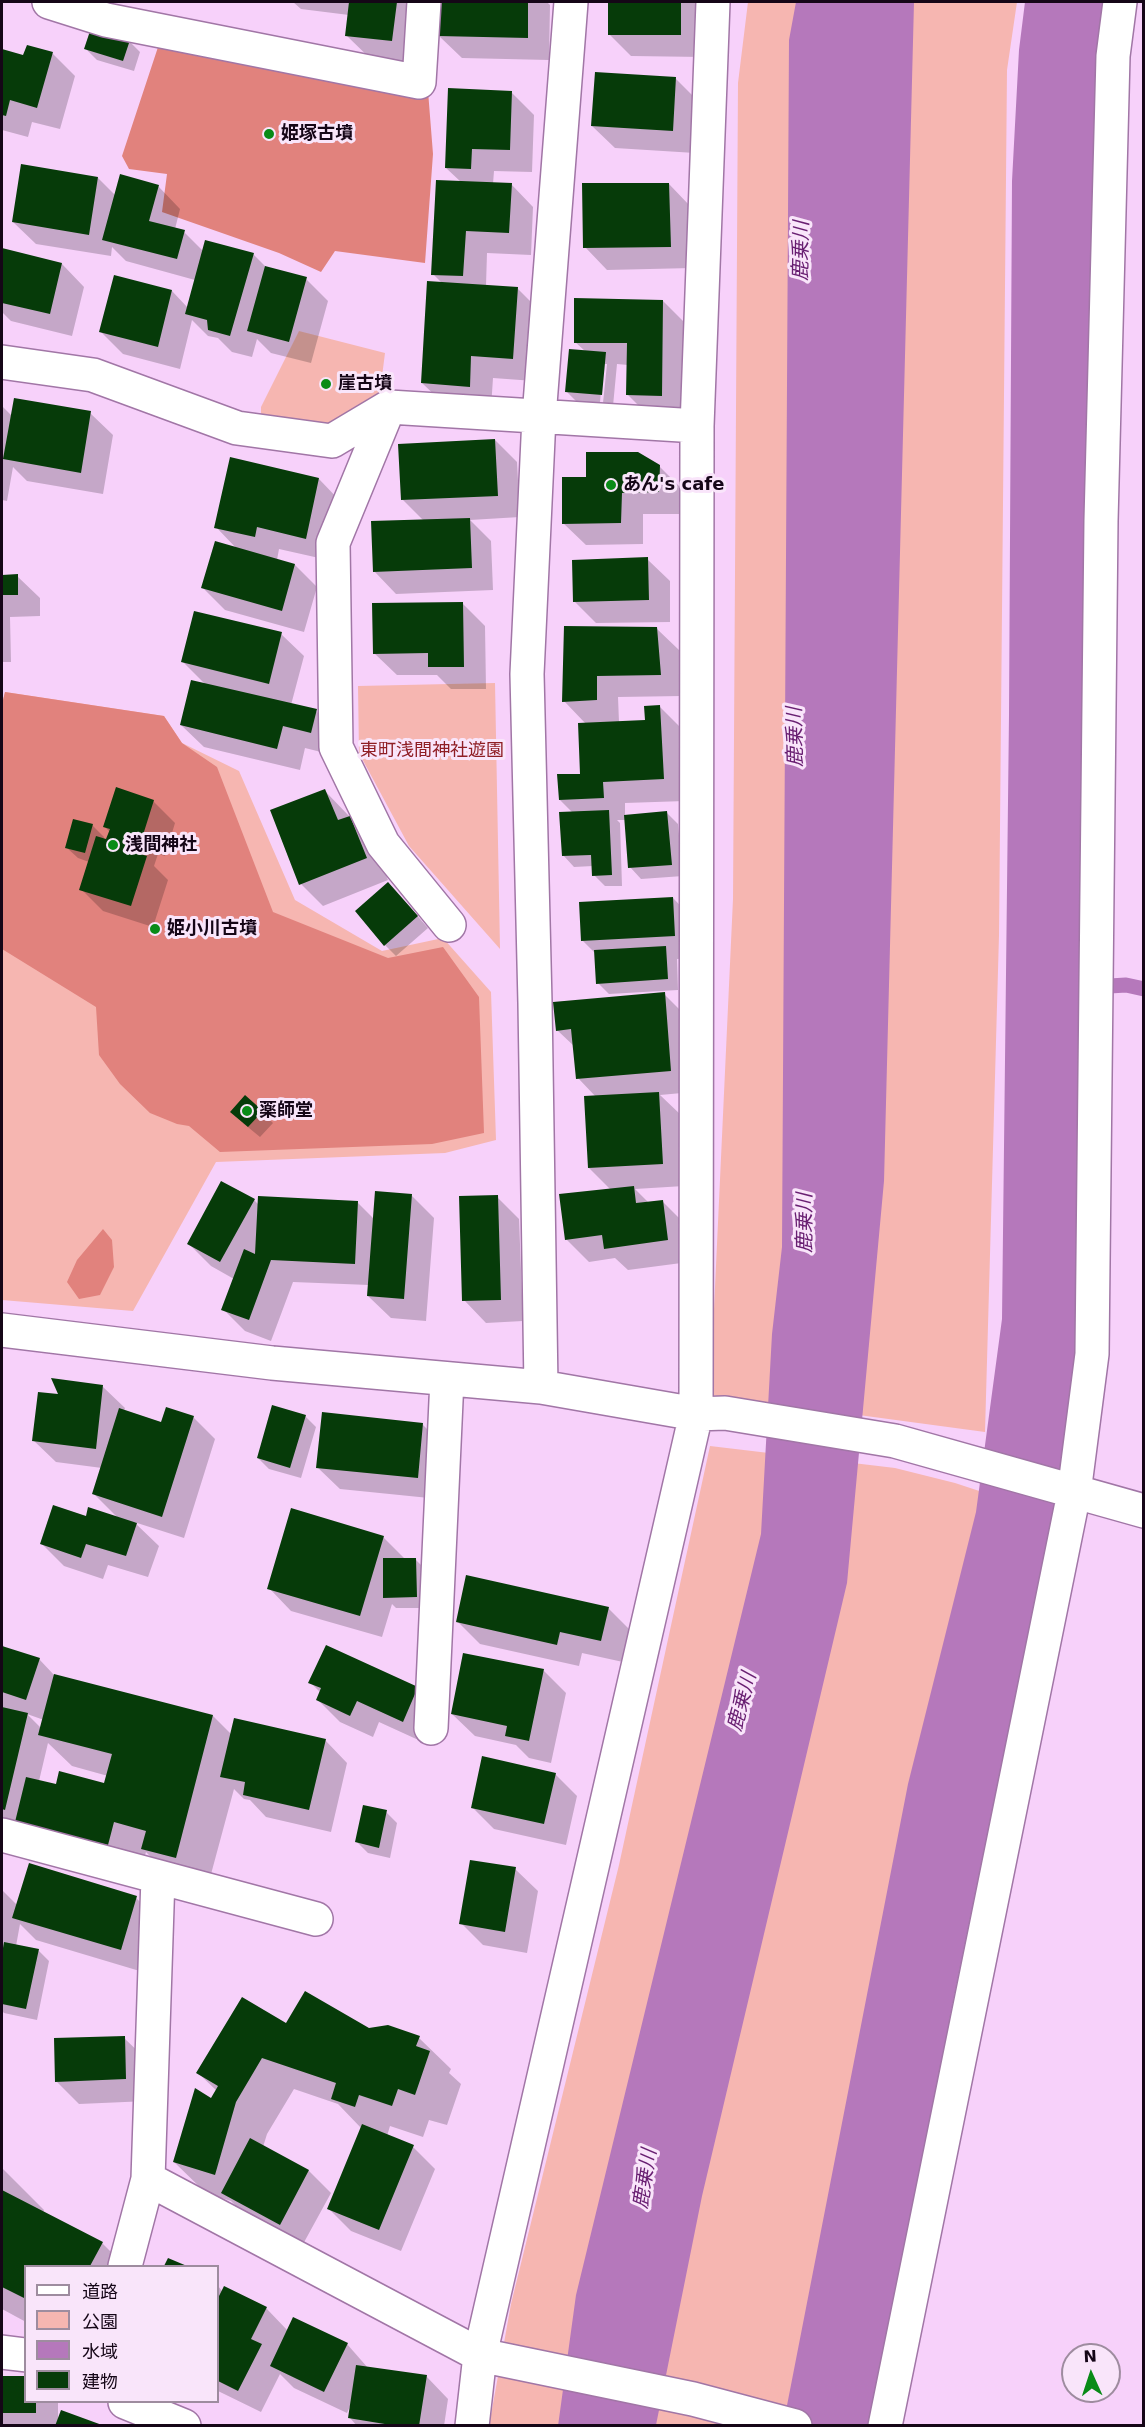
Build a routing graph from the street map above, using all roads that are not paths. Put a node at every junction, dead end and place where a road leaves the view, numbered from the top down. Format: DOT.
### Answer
graph roads {
  1 [pos="49,2"];
  2 [pos="424,2"];
  3 [pos="571,2"];
  4 [pos="713,2"];
  5 [pos="1120,2"];
  6 [pos="2,362"];
  7 [pos="389,407"];
  8 [pos="539,417"];
  9 [pos="697,426"];
  10 [pos="449,925"];
  11 [pos="2,1330"];
  12 [pos="447,1379"];
  13 [pos="541,1387"];
  14 [pos="710,1414"];
  15 [pos="1074,1492"];
  16 [pos="1143,1511"];
  17 [pos="431,1728"];
  18 [pos="2,1835"];
  19 [pos="158,1877"];
  20 [pos="316,1919"];
  21 [pos="148,2179"];
  22 [pos="125,2265"];
  23 [pos="2,2352"];
  24 [pos="24,2355"];
  25 [pos="480,2355"];
  26 [pos="127,2403"];
  27 [pos="786,2423"];
  28 [pos="184,2426"];
  29 [pos="472,2426"];
  30 [pos="885,2426"];
  1 -- 2 [label="street"];
  3 -- 8 [label="street"];
  4 -- 9 [label="street"];
  5 -- 15 [label="street"];
  6 -- 7 [label="street"];
  7 -- 8 [label="street"];
  7 -- 10 [label="street"];
  8 -- 9 [label="street"];
  8 -- 13 [label="street"];
  9 -- 14 [label="street"];
  11 -- 12 [label="street"];
  12 -- 13 [label="street"];
  12 -- 17 [label="street"];
  13 -- 14 [label="street"];
  14 -- 15 [label="street"];
  14 -- 25 [label="street"];
  15 -- 16 [label="street"];
  15 -- 30 [label="street"];
  18 -- 19 [label="street"];
  19 -- 20 [label="street"];
  19 -- 21 [label="street"];
  21 -- 22 [label="street"];
  21 -- 25 [label="street"];
  23 -- 24 [label="street"];
  25 -- 27 [label="street"];
  25 -- 29 [label="street"];
  26 -- 28 [label="street"];
}
